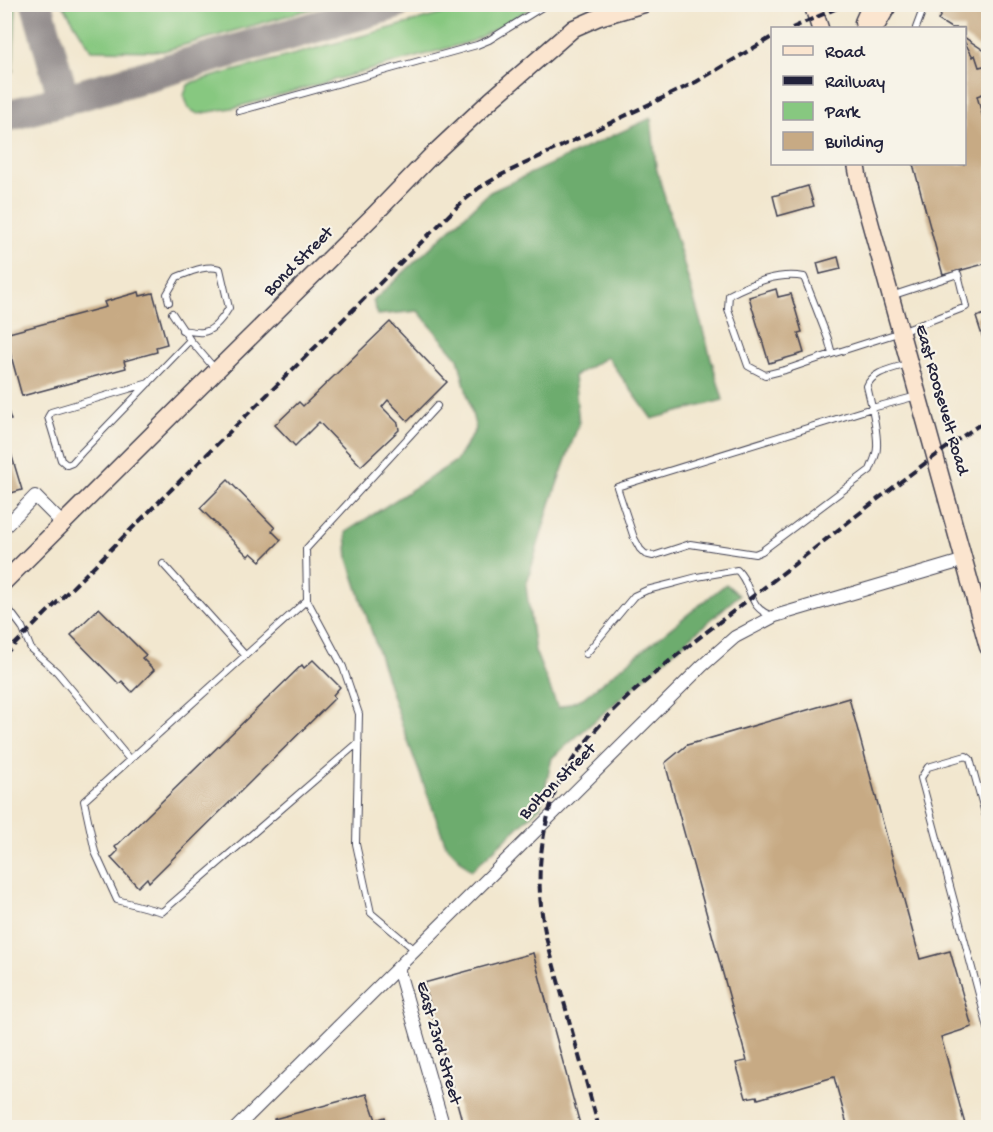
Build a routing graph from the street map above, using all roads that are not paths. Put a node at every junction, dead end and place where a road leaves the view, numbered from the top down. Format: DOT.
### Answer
graph roads {
  1 [pos="547,4"];
  2 [pos="644,4"];
  3 [pos="812,4"];
  4 [pos="871,4"];
  5 [pos="889,4"];
  6 [pos="925,4"];
  7 [pos="820,27"];
  8 [pos="864,27"];
  9 [pos="876,27"];
  10 [pos="916,27"];
  11 [pos="239,111"];
  12 [pos="856,165"];
  13 [pos="891,296"];
  14 [pos="169,302"];
  15 [pos="172,314"];
  16 [pos="182,330"];
  17 [pos="902,332"];
  18 [pos="190,340"];
  19 [pos="832,354"];
  20 [pos="910,363"];
  21 [pos="216,370"];
  22 [pos="149,383"];
  23 [pos="919,395"];
  24 [pos="437,406"];
  25 [pos="873,408"];
  26 [pos="10,517"];
  27 [pos="63,524"];
  28 [pos="4,528"];
  29 [pos="965,560"];
  30 [pos="163,564"];
  31 [pos="4,582"];
  32 [pos="307,600"];
  33 [pos="4,603"];
  34 [pos="775,616"];
  35 [pos="985,620"];
  36 [pos="988,647"];
  37 [pos="586,654"];
  38 [pos="245,655"];
  39 [pos="359,742"];
  40 [pos="130,760"];
  41 [pos="988,824"];
  42 [pos="415,951"];
  43 [pos="398,968"];
  44 [pos="987,1015"];
  45 [pos="988,1028"];
  46 [pos="236,1128"];
  47 [pos="444,1128"];
  1 -- 11 [label="lane"];
  2 -- 21 [label="street, Bond Street"];
  3 -- 7 [label="street"];
  4 -- 8 [label="street"];
  5 -- 9 [label="street"];
  6 -- 10 [label="lane"];
  12 -- 13 [label="street, East Roosevelt Road"];
  13 -- 17 [label="street, East Roosevelt Road"];
  13 -- 17 [label="lane"];
  14 -- 16 [label="lane"];
  15 -- 16 [label="lane"];
  16 -- 18 [label="lane"];
  17 -- 19 [label="lane"];
  17 -- 20 [label="street, East Roosevelt Road"];
  18 -- 21 [label="lane"];
  18 -- 22 [label="lane"];
  19 -- 19 [label="lane"];
  20 -- 23 [label="street, East Roosevelt Road"];
  20 -- 25 [label="lane"];
  21 -- 27 [label="street, Bond Street"];
  22 -- 22 [label="lane"];
  23 -- 25 [label="lane"];
  23 -- 29 [label="street, East Roosevelt Road"];
  24 -- 32 [label="lane"];
  25 -- 25 [label="lane"];
  26 -- 27 [label="street"];
  26 -- 28 [label="street"];
  27 -- 31 [label="street, Bond Street"];
  29 -- 34 [label="street, Bolton Street"];
  29 -- 35 [label="street, East Roosevelt Road"];
  30 -- 38 [label="lane"];
  32 -- 38 [label="lane"];
  32 -- 39 [label="lane"];
  33 -- 40 [label="lane"];
  34 -- 37 [label="lane"];
  34 -- 42 [label="street, Bolton Street"];
  35 -- 36 [label="street, East Roosevelt Road"];
  38 -- 40 [label="lane"];
  39 -- 40 [label="lane"];
  39 -- 42 [label="lane"];
  41 -- 44 [label="lane"];
  42 -- 43 [label="street, Bolton Street"];
  43 -- 46 [label="street, Bolton Street"];
  43 -- 47 [label="street, East 23rd Street"];
  44 -- 45 [label="lane"];
}
